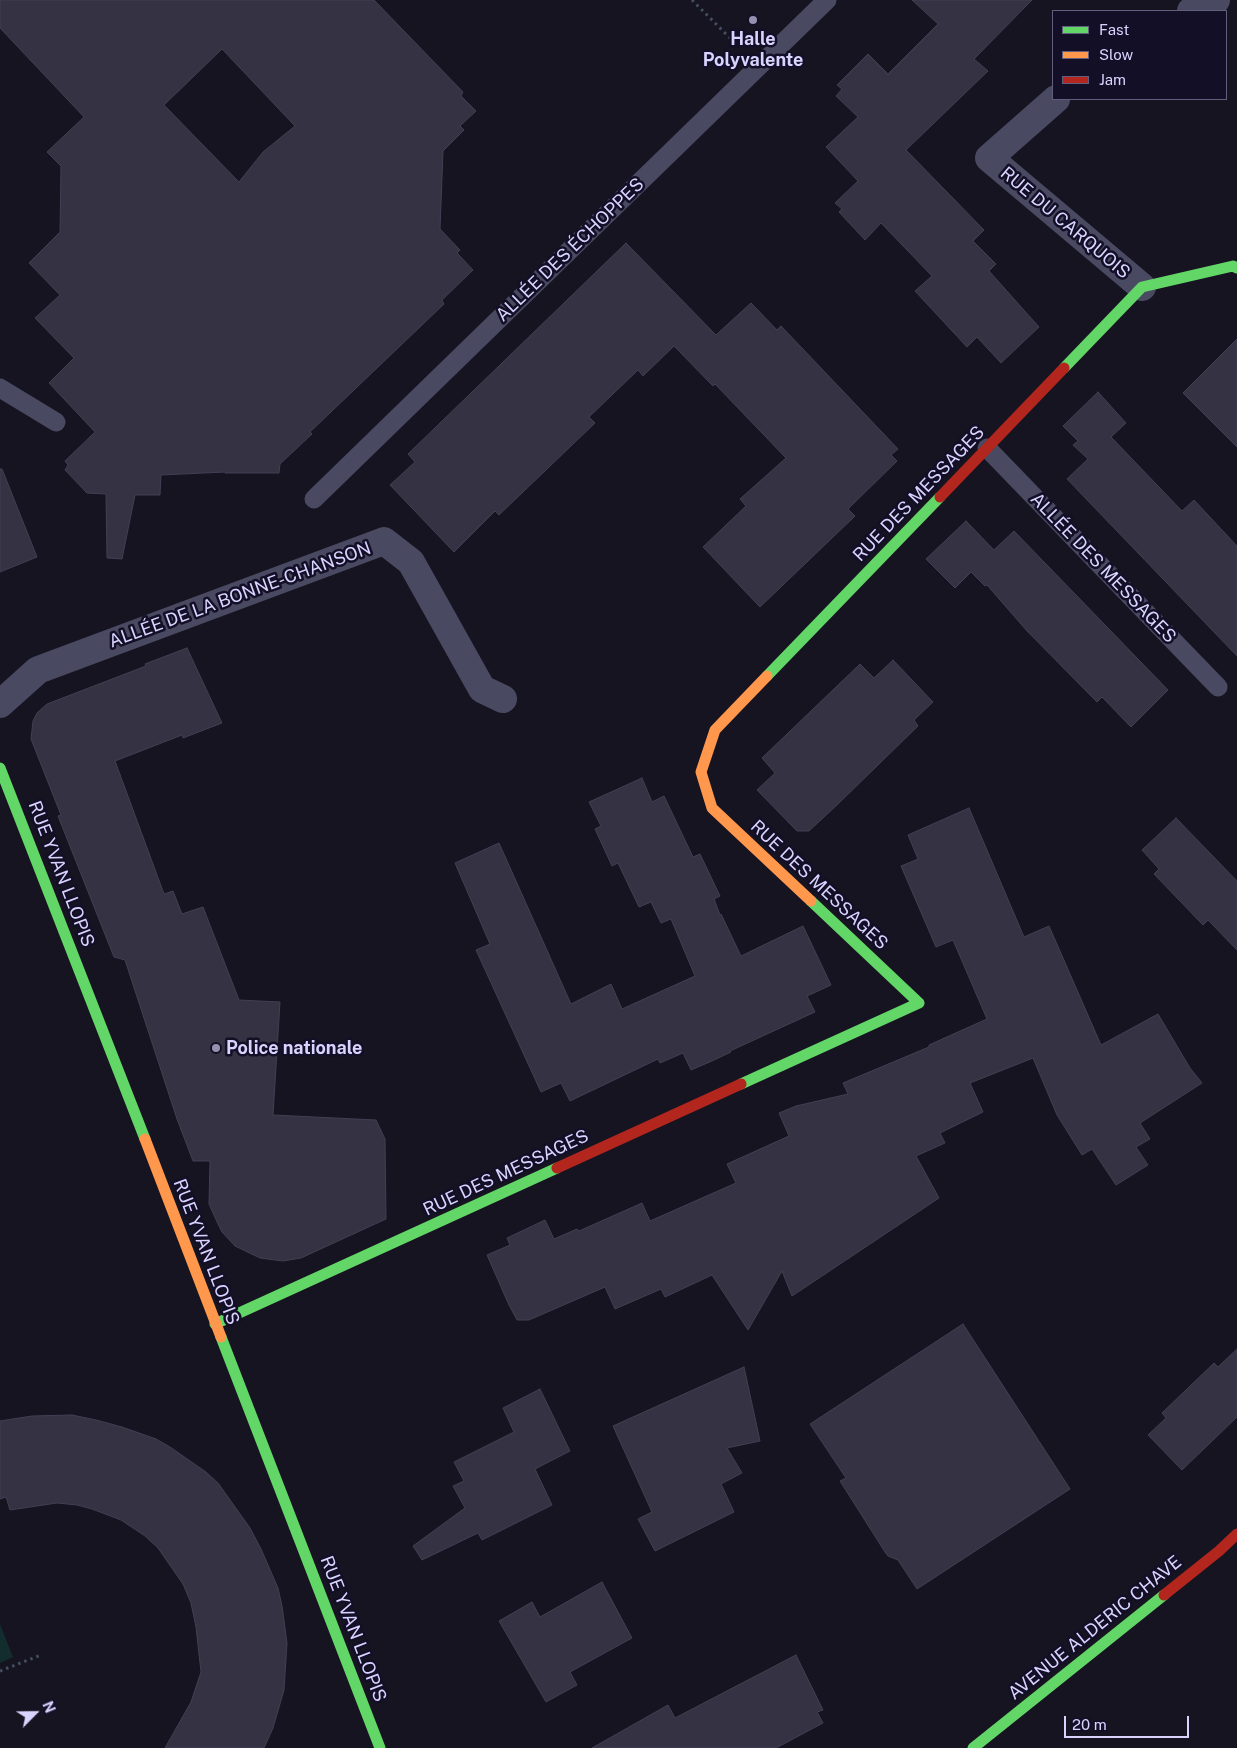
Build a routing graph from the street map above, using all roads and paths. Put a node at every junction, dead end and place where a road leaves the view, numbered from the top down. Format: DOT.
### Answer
graph roads {
  1 [pos="692,0"];
  2 [pos="827,0"];
  3 [pos="1216,0"];
  4 [pos="1193,10"];
  5 [pos="759,66"];
  6 [pos="1055,100"];
  7 [pos="1237,268"];
  8 [pos="1142,287"];
  9 [pos="0,388"];
  10 [pos="56,422"];
  11 [pos="987,448"];
  12 [pos="314,499"];
  13 [pos="1218,687"];
  14 [pos="503,698"];
  15 [pos="0,704"];
  16 [pos="0,768"];
  17 [pos="216,1324"];
  18 [pos="1237,1534"];
  19 [pos="41,1655"];
  20 [pos="0,1671"];
  21 [pos="380,1748"];
  22 [pos="973,1748"];
  1 -- 5 [label="path"];
  2 -- 5 [label="lane, ALLÉE DES ÉCHOPPES"];
  3 -- 4 [label="street"];
  5 -- 12 [label="lane, ALLÉE DES ÉCHOPPES"];
  6 -- 8 [label="street, RUE DU CARQUOIS"];
  7 -- 8 [label="street"];
  8 -- 11 [label="street, RUE DES MESSAGES"];
  9 -- 10 [label="lane"];
  11 -- 13 [label="lane, ALLÉE DES MESSAGES"];
  11 -- 17 [label="street, RUE DES MESSAGES"];
  14 -- 15 [label="street, ALLÉE DE LA BONNE-CHANSON"];
  16 -- 17 [label="street, RUE YVAN LLOPIS"];
  17 -- 21 [label="street, RUE YVAN LLOPIS"];
  18 -- 22 [label="street, AVENUE ALDERIC CHAVE"];
  19 -- 20 [label="path"];
}
